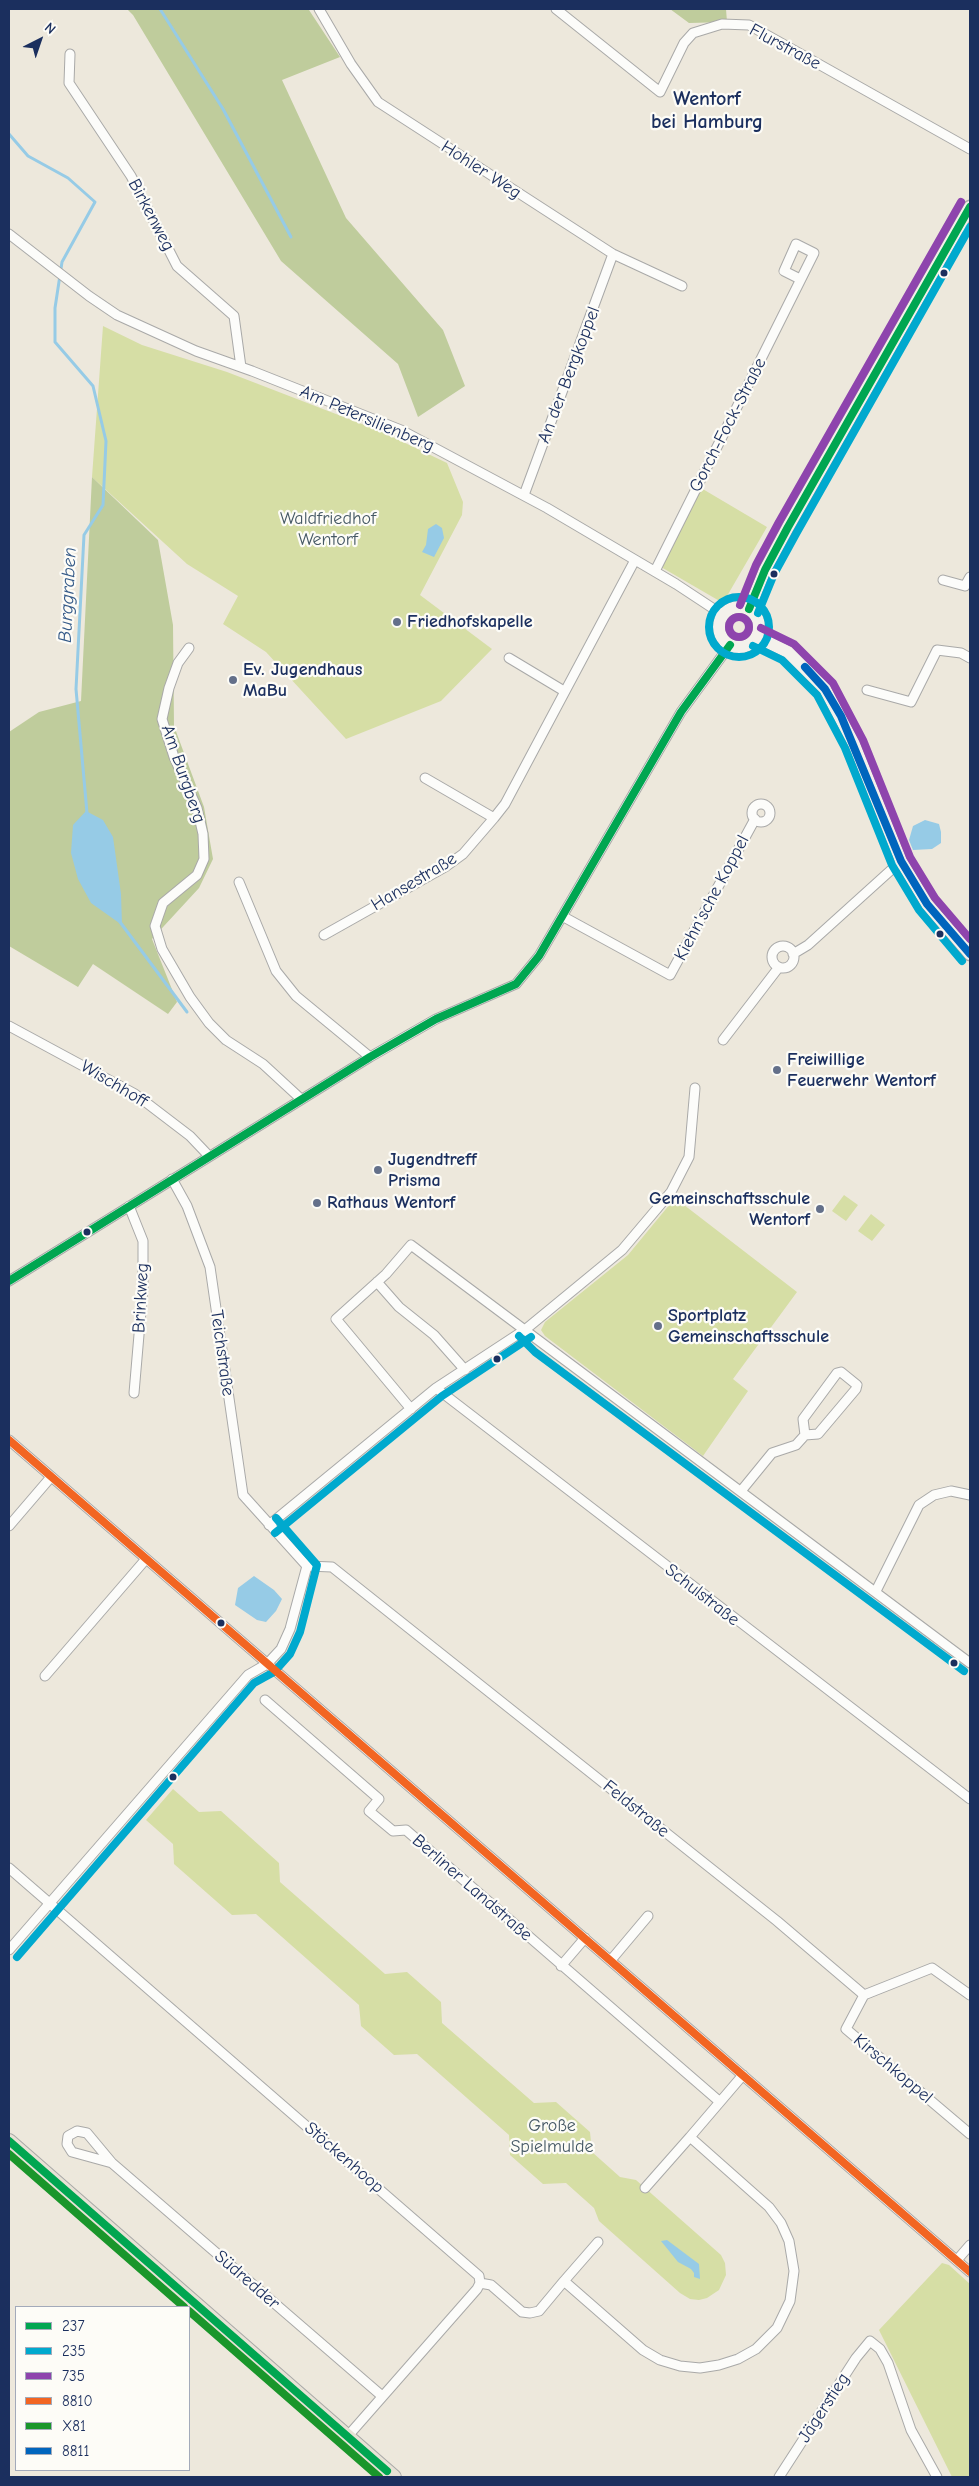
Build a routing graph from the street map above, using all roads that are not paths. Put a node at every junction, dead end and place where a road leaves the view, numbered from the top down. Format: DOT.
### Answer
graph roads {
  1 [pos="319,9"];
  2 [pos="556,9"];
  3 [pos="70,54"];
  4 [pos="970,149"];
  5 [pos="970,207"];
  6 [pos="965,227"];
  7 [pos="9,234"];
  8 [pos="613,254"];
  9 [pos="800,278"];
  10 [pos="682,286"];
  11 [pos="241,367"];
  12 [pos="524,495"];
  13 [pos="635,560"];
  14 [pos="655,571"];
  15 [pos="970,577"];
  16 [pos="943,580"];
  17 [pos="749,609"];
  18 [pos="723,615"];
  19 [pos="757,637"];
  20 [pos="730,645"];
  21 [pos="189,648"];
  22 [pos="509,658"];
  23 [pos="970,658"];
  24 [pos="867,690"];
  25 [pos="564,691"];
  26 [pos="425,778"];
  27 [pos="494,818"];
  28 [pos="755,819"];
  29 [pos="901,861"];
  30 [pos="239,882"];
  31 [pos="562,916"];
  32 [pos="324,935"];
  33 [pos="793,954"];
  34 [pos="970,954"];
  35 [pos="779,967"];
  36 [pos="9,1026"];
  37 [pos="723,1040"];
  38 [pos="370,1057"];
  39 [pos="695,1088"];
  40 [pos="301,1099"];
  41 [pos="209,1156"];
  42 [pos="172,1178"];
  43 [pos="129,1206"];
  44 [pos="9,1281"];
  45 [pos="377,1282"];
  46 [pos="526,1329"];
  47 [pos="465,1370"];
  48 [pos="436,1388"];
  49 [pos="134,1393"];
  50 [pos="411,1409"];
  51 [pos="805,1435"];
  52 [pos="9,1440"];
  53 [pos="52,1477"];
  54 [pos="741,1491"];
  55 [pos="970,1495"];
  56 [pos="269,1525"];
  57 [pos="9,1526"];
  58 [pos="146,1559"];
  59 [pos="306,1566"];
  60 [pos="876,1591"];
  61 [pos="970,1663"];
  62 [pos="267,1664"];
  63 [pos="45,1676"];
  64 [pos="265,1700"];
  65 [pos="970,1798"];
  66 [pos="9,1868"];
  67 [pos="49,1904"];
  68 [pos="648,1916"];
  69 [pos="585,1938"];
  70 [pos="9,1950"];
  71 [pos="611,1960"];
  72 [pos="561,1966"];
  73 [pos="864,1995"];
  74 [pos="970,1995"];
  75 [pos="744,2075"];
  76 [pos="720,2102"];
  77 [pos="970,2134"];
  78 [pos="690,2137"];
  79 [pos="9,2140"];
  80 [pos="112,2163"];
  81 [pos="645,2188"];
  82 [pos="598,2242"];
  83 [pos="970,2245"];
  84 [pos="957,2260"];
  85 [pos="970,2272"];
  86 [pos="564,2281"];
  87 [pos="480,2284"];
  88 [pos="382,2396"];
  89 [pos="348,2436"];
  90 [pos="388,2475"];
  91 [pos="779,2477"];
  92 [pos="937,2477"];
  1 -- 8 [label="street, Hohler Weg"];
  2 -- 4 [label="street, Flurstraße"];
  3 -- 11 [label="street, Birkenweg"];
  5 -- 6 [label="main road"];
  6 -- 17 [label="main road"];
  7 -- 11 [label="street, Am Petersilienberg"];
  8 -- 10 [label="street, Hohler Weg"];
  8 -- 12 [label="street, An der Bergkoppel"];
  9 -- 14 [label="street, Gorch-Fock-Straße"];
  11 -- 12 [label="street, Am Petersilienberg"];
  12 -- 13 [label="street, Am Petersilienberg"];
  13 -- 14 [label="street, Am Petersilienberg"];
  13 -- 25 [label="street, Hansestraße"];
  14 -- 18 [label="street, Am Petersilienberg"];
  15 -- 16 [label="street"];
  17 -- 18 [label="main road"];
  17 -- 19 [label="main road"];
  18 -- 20 [label="main road"];
  19 -- 20 [label="main road"];
  19 -- 29 [label="main road"];
  20 -- 31 [label="street"];
  21 -- 40 [label="street, Am Burgberg"];
  22 -- 25 [label="street"];
  23 -- 24 [label="street"];
  25 -- 27 [label="street, Hansestraße"];
  26 -- 27 [label="street"];
  27 -- 32 [label="street, Hansestraße"];
  28 -- 31 [label="street, Kiehn'sche Koppel"];
  29 -- 33 [label="street"];
  29 -- 34 [label="main road"];
  30 -- 38 [label="street"];
  31 -- 38 [label="street"];
  33 -- 35 [label="street"];
  33 -- 35 [label="street"];
  35 -- 37 [label="street"];
  36 -- 41 [label="street, Wischhoff"];
  38 -- 40 [label="street"];
  39 -- 46 [label="street"];
  40 -- 41 [label="street"];
  41 -- 42 [label="street"];
  42 -- 43 [label="street"];
  42 -- 56 [label="street, Teichstraße"];
  43 -- 44 [label="street"];
  43 -- 49 [label="street, Brinkweg"];
  45 -- 46 [label="street"];
  45 -- 47 [label="street"];
  45 -- 50 [label="street"];
  46 -- 47 [label="street"];
  46 -- 54 [label="street"];
  47 -- 48 [label="street"];
  48 -- 50 [label="street"];
  48 -- 65 [label="street, Schulstraße"];
  50 -- 56 [label="street"];
  51 -- 51 [label="street"];
  51 -- 54 [label="street"];
  52 -- 53 [label="street, Berliner Landstraße"];
  53 -- 57 [label="street"];
  53 -- 58 [label="street, Berliner Landstraße"];
  54 -- 60 [label="street"];
  55 -- 60 [label="street"];
  56 -- 59 [label="street, Teichstraße"];
  58 -- 62 [label="street, Berliner Landstraße"];
  58 -- 63 [label="street"];
  59 -- 62 [label="street"];
  59 -- 73 [label="street, Feldstraße"];
  60 -- 61 [label="street"];
  62 -- 67 [label="street"];
  62 -- 69 [label="street, Berliner Landstraße"];
  64 -- 72 [label="street, Berliner Landstraße"];
  66 -- 67 [label="street, Stöckenhoop"];
  67 -- 70 [label="street"];
  67 -- 87 [label="street, Stöckenhoop"];
  68 -- 71 [label="street"];
  69 -- 71 [label="street, Berliner Landstraße"];
  69 -- 72 [label="street"];
  71 -- 75 [label="street, Berliner Landstraße"];
  72 -- 76 [label="street, Berliner Landstraße"];
  73 -- 74 [label="street"];
  73 -- 77 [label="street, Kirschkoppel"];
  75 -- 76 [label="street"];
  75 -- 84 [label="street, Berliner Landstraße"];
  76 -- 78 [label="street"];
  78 -- 81 [label="street"];
  78 -- 86 [label="street"];
  79 -- 89 [label="main road"];
  80 -- 80 [label="street, Südredder"];
  80 -- 88 [label="street, Südredder"];
  82 -- 86 [label="street"];
  83 -- 84 [label="street"];
  84 -- 85 [label="street, Berliner Landstraße"];
  86 -- 87 [label="street"];
  87 -- 88 [label="street"];
  88 -- 89 [label="street"];
  89 -- 90 [label="main road"];
  91 -- 92 [label="street, Jägerstieg"];
}
